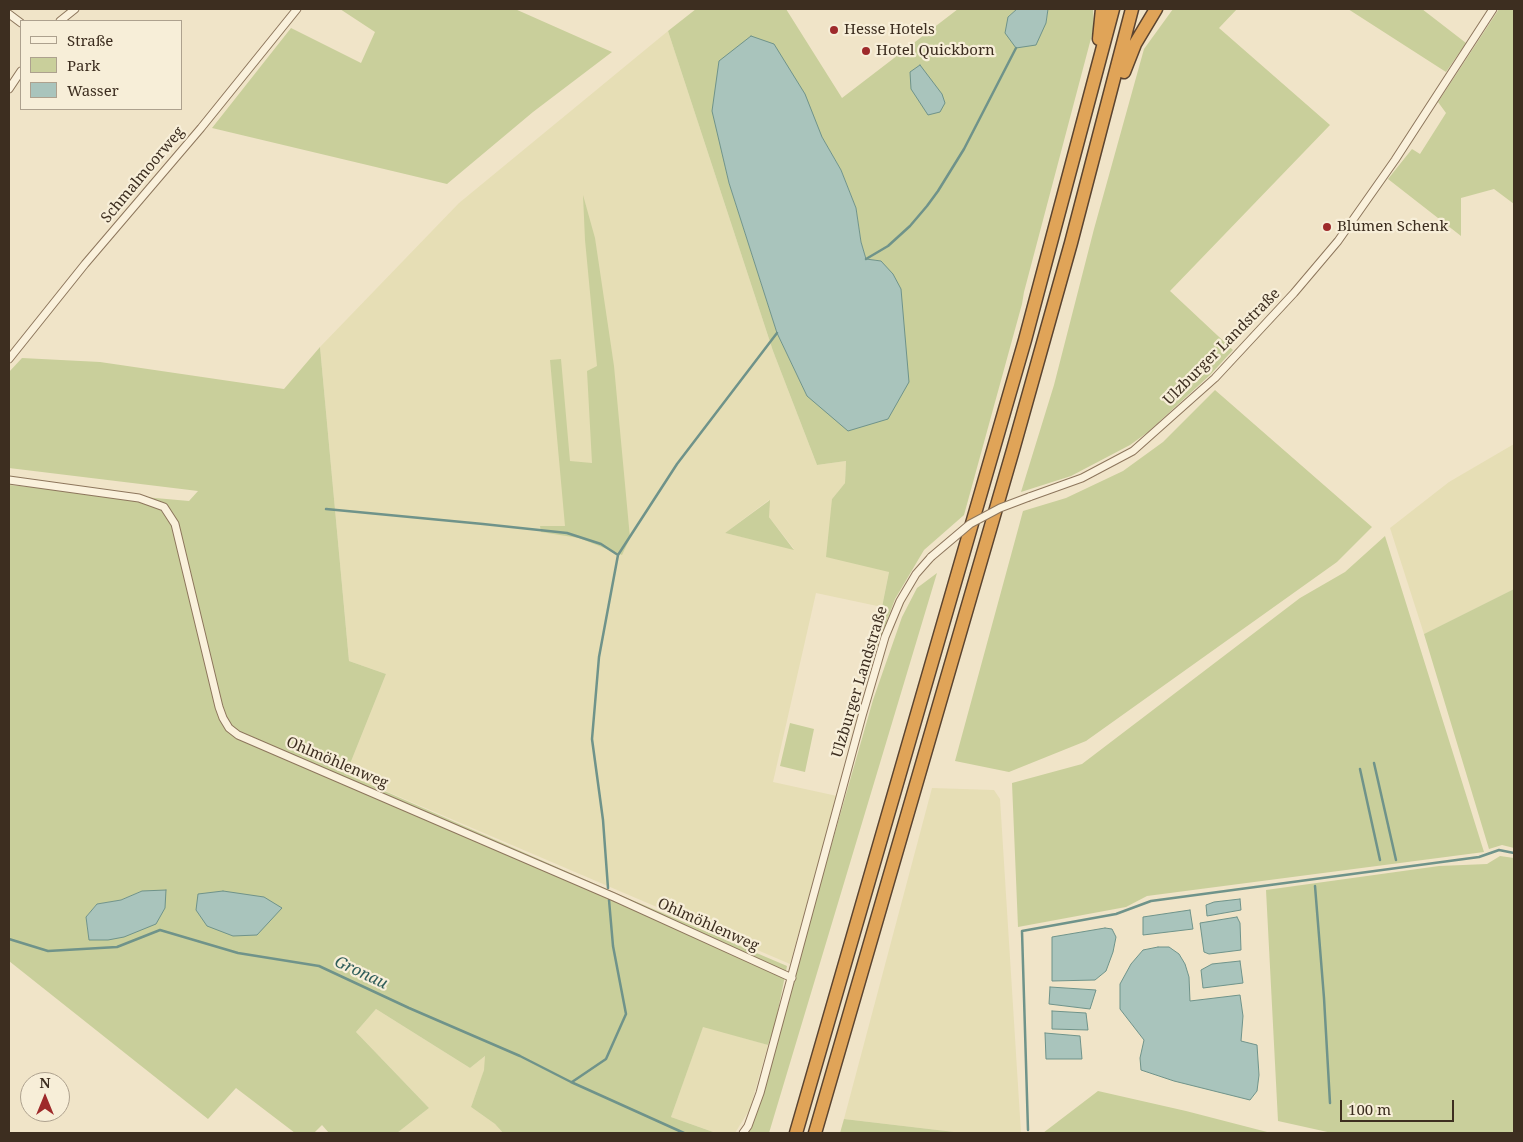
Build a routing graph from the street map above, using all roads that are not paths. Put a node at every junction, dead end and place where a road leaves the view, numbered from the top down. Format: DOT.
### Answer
graph roads {
  1 [pos="75,9"];
  2 [pos="297,9"];
  3 [pos="1102,9"];
  4 [pos="1113,9"];
  5 [pos="1132,9"];
  6 [pos="1156,9"];
  7 [pos="1493,9"];
  8 [pos="9,14"];
  9 [pos="61,20"];
  10 [pos="20,22"];
  11 [pos="20,73"];
  12 [pos="1095,81"];
  13 [pos="9,90"];
  14 [pos="1108,106"];
  15 [pos="9,359"];
  16 [pos="9,480"];
  17 [pos="792,978"];
  18 [pos="743,1133"];
  19 [pos="796,1133"];
  20 [pos="815,1133"];
  1 -- 9 [label="street"];
  2 -- 15 [label="street, Schmalmoorweg"];
  3 -- 12 [label="highway"];
  4 -- 12 [label="highway"];
  5 -- 14 [label="highway"];
  6 -- 14 [label="highway"];
  7 -- 17 [label="street, Ulzburger Landstraße, bridge"];
  8 -- 10 [label="street"];
  11 -- 13 [label="street"];
  12 -- 19 [label="highway"];
  14 -- 20 [label="highway"];
  16 -- 17 [label="street, Ohlmöhlenweg"];
  17 -- 18 [label="street, Ulzburger Landstraße"];
}
